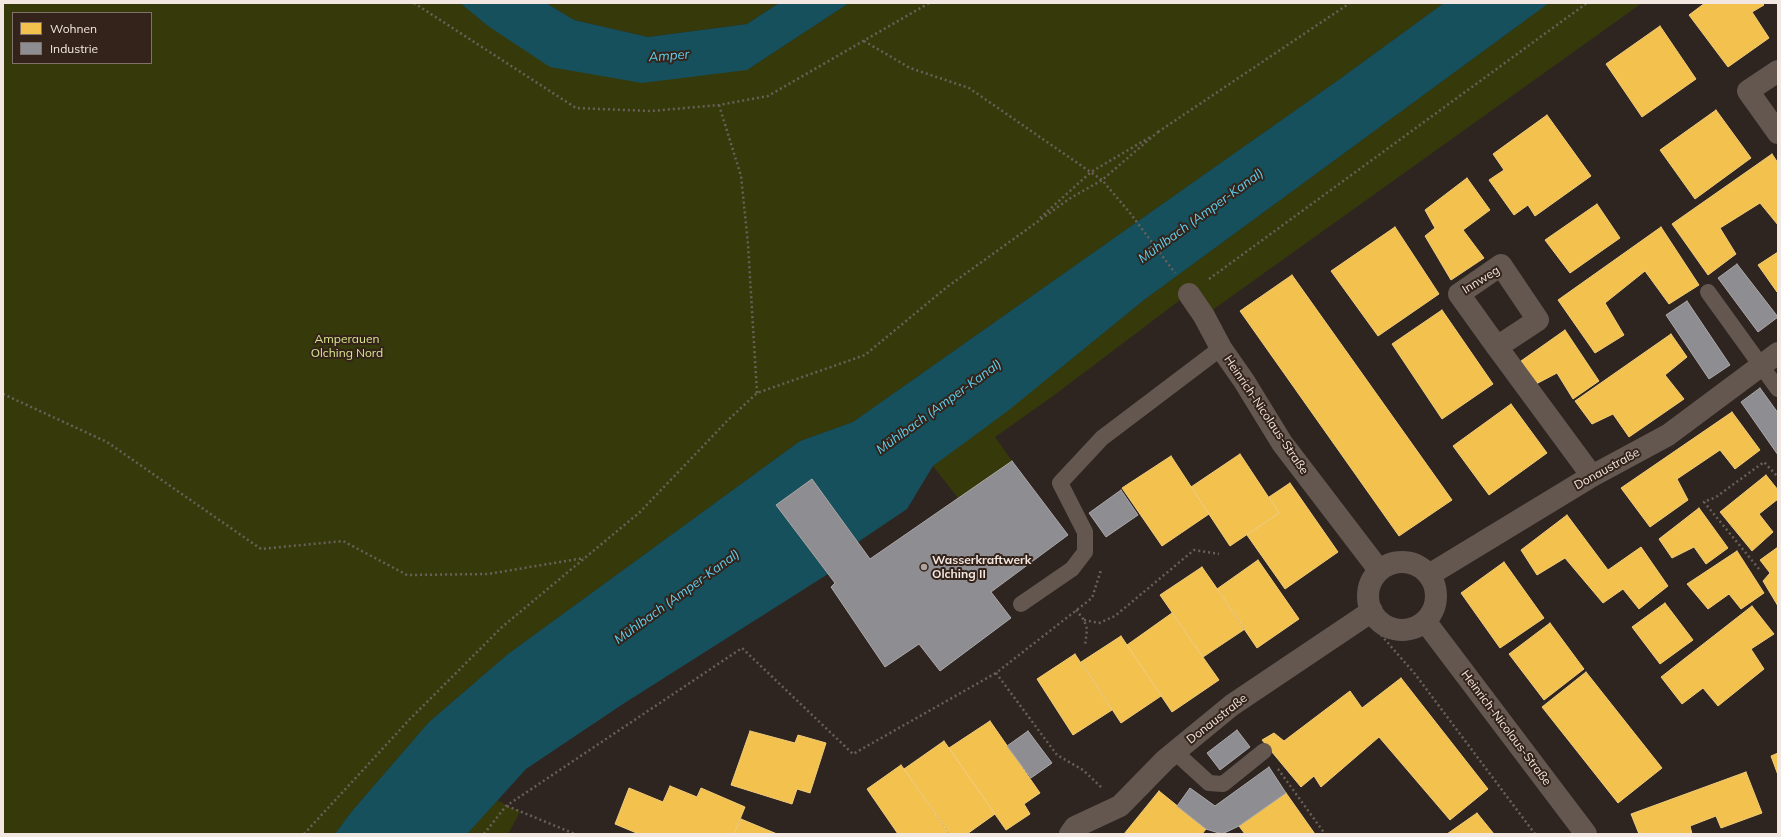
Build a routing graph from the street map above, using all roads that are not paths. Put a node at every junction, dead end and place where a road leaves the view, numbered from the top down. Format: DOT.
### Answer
graph roads {
  1 [pos="1778,70"];
  2 [pos="1778,133"];
  3 [pos="1708,292"];
  4 [pos="1189,294"];
  5 [pos="1497,347"];
  6 [pos="1221,348"];
  7 [pos="1770,359"];
  8 [pos="1778,389"];
  9 [pos="1592,476"];
  10 [pos="1379,570"];
  11 [pos="1429,574"];
  12 [pos="1020,604"];
  13 [pos="1368,613"];
  14 [pos="1424,622"];
  15 [pos="1264,751"];
  16 [pos="1175,752"];
  17 [pos="1070,834"];
  18 [pos="1586,834"];
  1 -- 2 [label="street"];
  3 -- 7 [label="lane"];
  4 -- 6 [label="street, Heinrich-Nicolaus-Straße"];
  5 -- 9 [label="street"];
  6 -- 10 [label="street, Heinrich-Nicolaus-Straße"];
  6 -- 12 [label="lane"];
  7 -- 8 [label="lane"];
  7 -- 9 [label="street, Donaustraße"];
  9 -- 11 [label="street, Donaustraße"];
  10 -- 11 [label="street"];
  10 -- 13 [label="street"];
  11 -- 14 [label="street"];
  13 -- 14 [label="street"];
  13 -- 16 [label="street, Donaustraße"];
  14 -- 18 [label="street, Heinrich-Nicolaus-Straße"];
  15 -- 16 [label="lane"];
  16 -- 17 [label="street, Donaustraße"];
}
